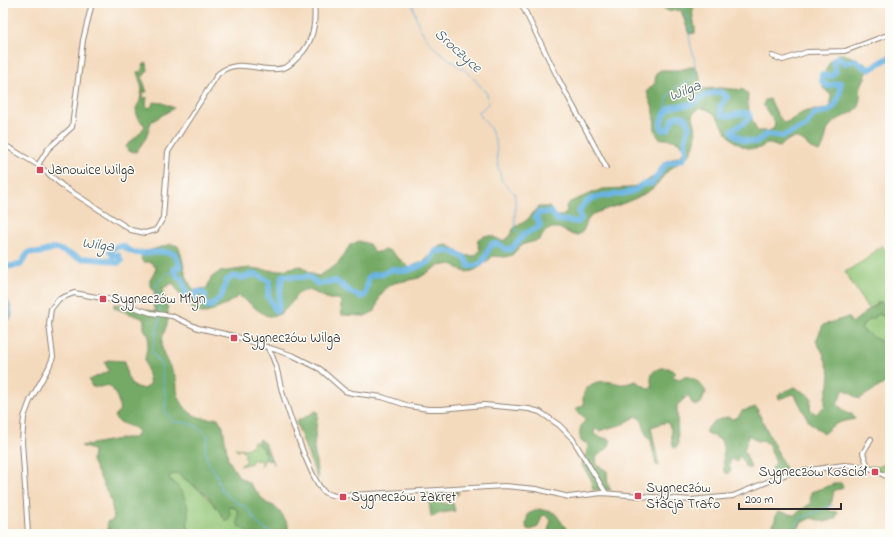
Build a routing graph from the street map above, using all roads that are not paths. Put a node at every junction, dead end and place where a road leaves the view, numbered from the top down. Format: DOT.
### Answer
graph roads {
  1 [pos="92,3"];
  2 [pos="314,3"];
  3 [pos="521,3"];
  4 [pos="890,34"];
  5 [pos="772,56"];
  6 [pos="3,144"];
  7 [pos="38,165"];
  8 [pos="606,167"];
  9 [pos="268,348"];
  10 [pos="871,439"];
  11 [pos="868,467"];
  12 [pos="890,478"];
  13 [pos="606,493"];
  14 [pos="28,534"];
  1 -- 7 [label="street"];
  2 -- 7 [label="street"];
  3 -- 8 [label="street"];
  4 -- 5 [label="street"];
  6 -- 7 [label="street"];
  9 -- 13 [label="street"];
  9 -- 13 [label="street"];
  9 -- 14 [label="street"];
  10 -- 11 [label="street"];
  11 -- 12 [label="street"];
  11 -- 13 [label="street"];
}
